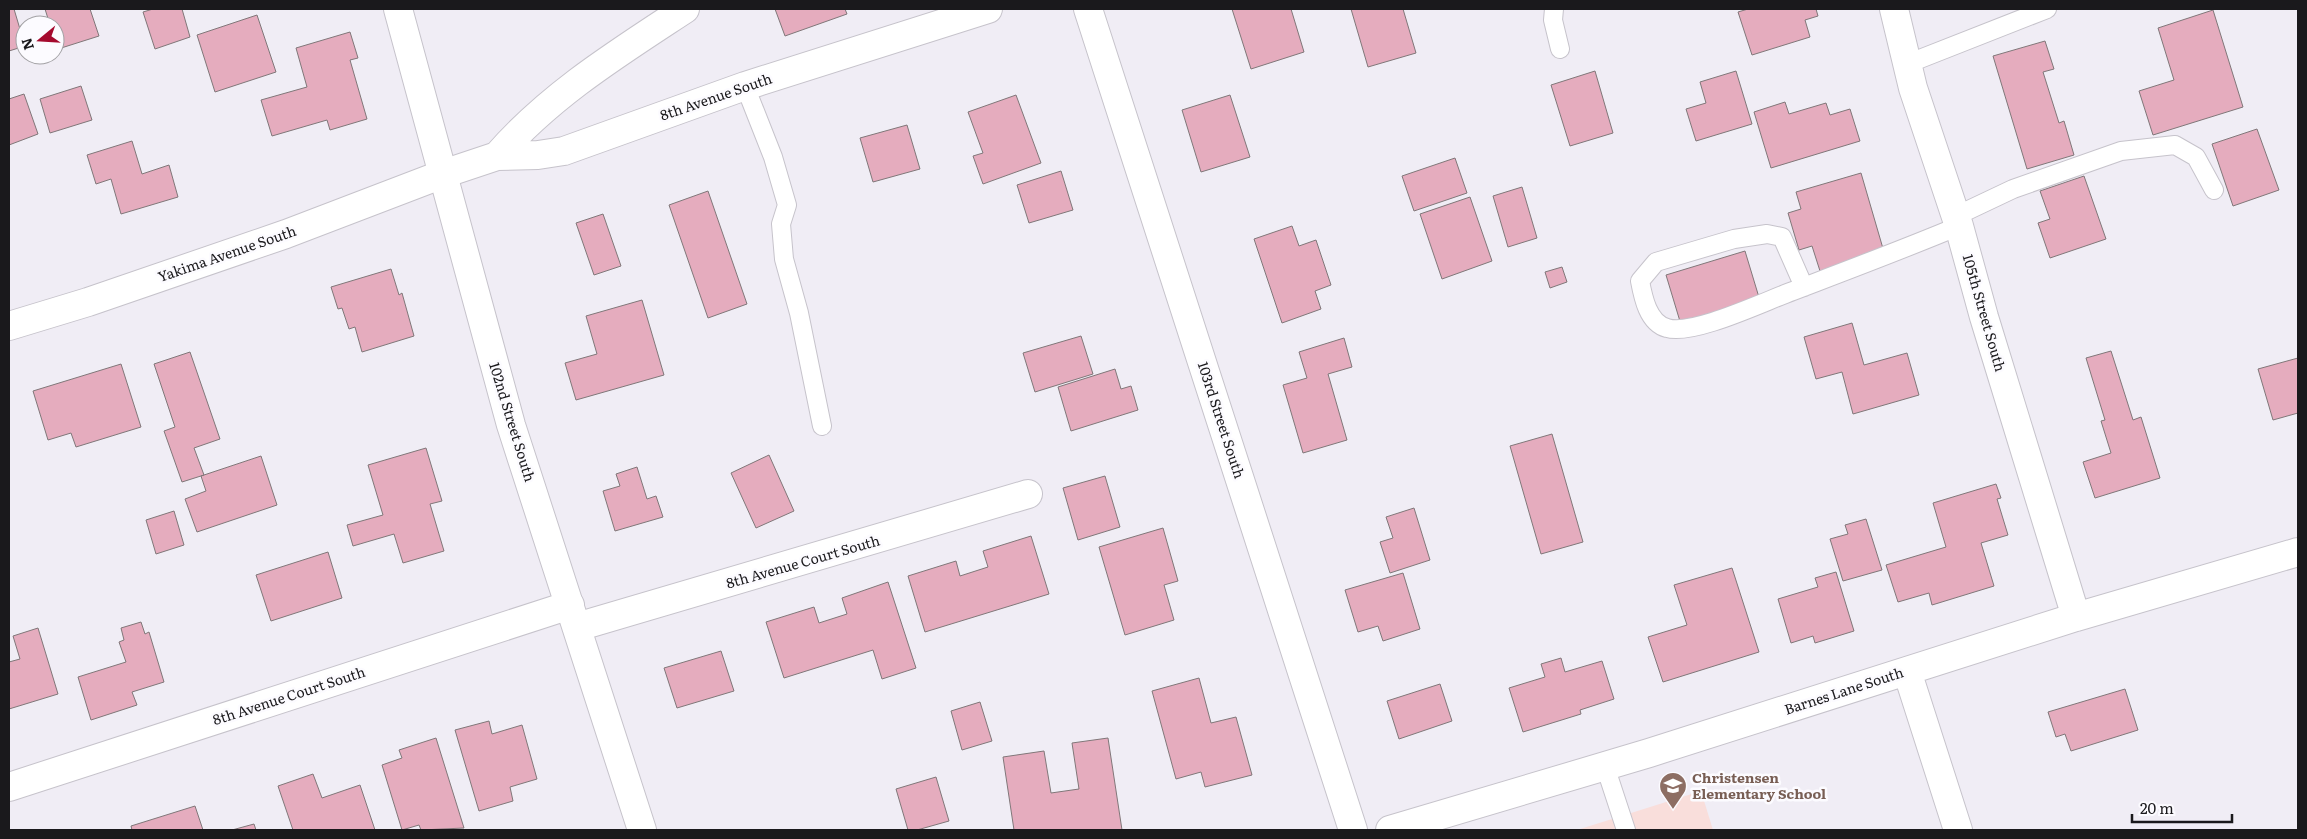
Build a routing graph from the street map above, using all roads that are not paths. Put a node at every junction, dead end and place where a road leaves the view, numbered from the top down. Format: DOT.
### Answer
graph roads {
  1 [pos="398,9"];
  2 [pos="988,9"];
  3 [pos="1088,9"];
  4 [pos="1554,9"];
  5 [pos="1894,9"];
  6 [pos="2047,9"];
  7 [pos="679,11"];
  8 [pos="1560,49"];
  9 [pos="1907,64"];
  10 [pos="745,86"];
  11 [pos="497,156"];
  12 [pos="443,174"];
  13 [pos="2214,190"];
  14 [pos="1957,221"];
  15 [pos="1804,287"];
  16 [pos="9,326"];
  17 [pos="822,426"];
  18 [pos="1028,494"];
  19 [pos="2298,552"];
  20 [pos="573,616"];
  21 [pos="2076,616"];
  22 [pos="1907,671"];
  23 [pos="1605,766"];
  24 [pos="9,787"];
  25 [pos="642,830"];
  26 [pos="1353,830"];
  27 [pos="1390,830"];
  28 [pos="1626,830"];
  29 [pos="1958,830"];
  1 -- 12 [label="street, 102nd Street South"];
  2 -- 10 [label="street, 8th Avenue South"];
  3 -- 26 [label="street, 103rd Street South"];
  4 -- 8 [label="lane"];
  5 -- 9 [label="street, 105th Street South"];
  6 -- 9 [label="lane"];
  7 -- 11 [label="street"];
  9 -- 14 [label="street, 105th Street South"];
  10 -- 11 [label="street, 8th Avenue South"];
  10 -- 17 [label="lane"];
  11 -- 12 [label="street, 8th Avenue South"];
  12 -- 16 [label="street, Yakima Avenue South"];
  12 -- 20 [label="street, 102nd Street South"];
  13 -- 14 [label="lane"];
  14 -- 15 [label="lane"];
  14 -- 21 [label="street, 105th Street South"];
  15 -- 15 [label="lane"];
  18 -- 20 [label="street, 8th Avenue Court South"];
  19 -- 21 [label="street, Barnes Lane South"];
  20 -- 24 [label="street, 8th Avenue Court South"];
  20 -- 25 [label="street, 102nd Street South"];
  21 -- 22 [label="street, Barnes Lane South"];
  22 -- 23 [label="street, Barnes Lane South"];
  22 -- 29 [label="street"];
  23 -- 27 [label="street, Barnes Lane South"];
  23 -- 28 [label="lane"];
}
